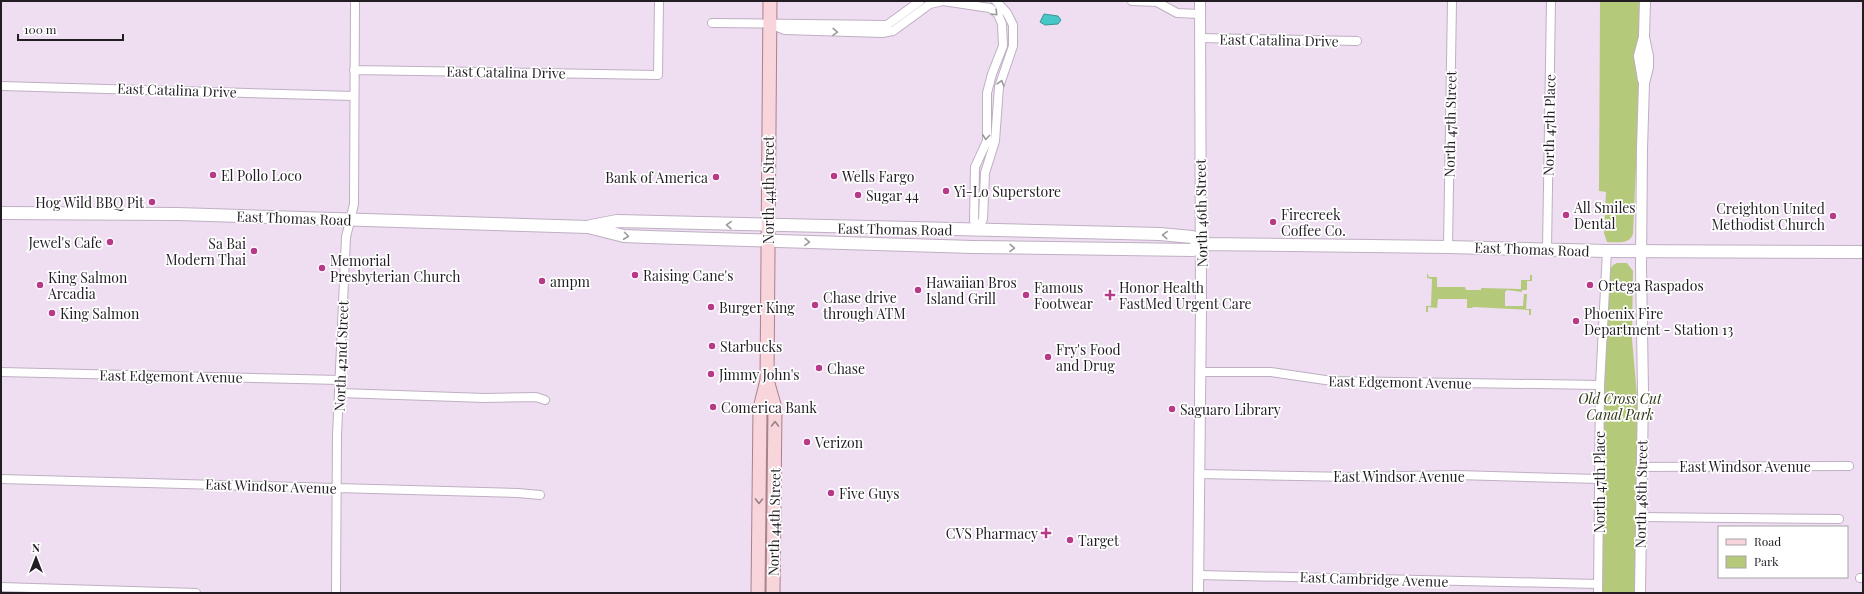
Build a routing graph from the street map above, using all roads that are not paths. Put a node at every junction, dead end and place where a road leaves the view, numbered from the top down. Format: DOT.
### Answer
graph roads {
  1 [pos="355,1"];
  2 [pos="659,1"];
  3 [pos="770,1"];
  4 [pos="920,1"];
  5 [pos="996,1"];
  6 [pos="1132,1"];
  7 [pos="1200,1"];
  8 [pos="1452,1"];
  9 [pos="1551,1"];
  10 [pos="1645,1"];
  11 [pos="1200,14"];
  12 [pos="712,23"];
  13 [pos="770,24"];
  14 [pos="1200,38"];
  15 [pos="1357,41"];
  16 [pos="354,70"];
  17 [pos="1,86"];
  18 [pos="354,96"];
  19 [pos="1,213"];
  20 [pos="350,219"];
  21 [pos="768,225"];
  22 [pos="588,227"];
  23 [pos="884,228"];
  24 [pos="978,231"];
  25 [pos="1058,232"];
  26 [pos="768,240"];
  27 [pos="1201,244"];
  28 [pos="973,247"];
  29 [pos="1448,247"];
  30 [pos="1546,249"];
  31 [pos="1607,251"];
  32 [pos="1642,251"];
  33 [pos="1863,252"];
  34 [pos="1,372"];
  35 [pos="1201,372"];
  36 [pos="340,380"];
  37 [pos="767,380"];
  38 [pos="1600,385"];
  39 [pos="340,393"];
  40 [pos="545,400"];
  41 [pos="1641,466"];
  42 [pos="1849,466"];
  43 [pos="1199,474"];
  44 [pos="1599,478"];
  45 [pos="1,479"];
  46 [pos="336,488"];
  47 [pos="540,495"];
  48 [pos="1640,517"];
  49 [pos="1839,519"];
  50 [pos="1198,575"];
  51 [pos="1598,584"];
  52 [pos="1,587"];
  53 [pos="196,593"];
  54 [pos="336,593"];
  55 [pos="758,593"];
  56 [pos="773,593"];
  57 [pos="1198,593"];
  58 [pos="1598,593"];
  59 [pos="1640,593"];
  1 -- 16 [label="street, North 42nd Street"];
  2 -- 16 [label="street, East Catalina Drive"];
  3 -- 13 [label="main road, North 44th Street"];
  4 -- 13 [label="street"];
  24 -- 5 [label="street, one-way"];
  6 -- 11 [label="street"];
  7 -- 11 [label="street, North 46th Street"];
  8 -- 29 [label="street, North 47th Street"];
  9 -- 30 [label="street, North 47th Place"];
  10 -- 32 [label="street, North 48th Street"];
  11 -- 14 [label="street, North 46th Street"];
  12 -- 13 [label="street"];
  13 -- 21 [label="main road, North 44th Street"];
  13 -- 24 [label="street, one-way"];
  14 -- 15 [label="street, East Catalina Drive"];
  14 -- 27 [label="street, North 46th Street"];
  16 -- 18 [label="street, North 42nd Street"];
  17 -- 18 [label="street, East Catalina Drive"];
  18 -- 20 [label="street, North 42nd Street"];
  19 -- 20 [label="main road, East Thomas Road"];
  20 -- 22 [label="main road, East Thomas Road"];
  20 -- 36 [label="street, North 42nd Street"];
  21 -- 22 [label="main road, East Thomas Road, one-way"];
  21 -- 23 [label="main road, East Thomas Road"];
  21 -- 26 [label="main road, North 44th Street"];
  22 -- 26 [label="main road, East Thomas Road, one-way"];
  23 -- 24 [label="main road, East Thomas Road"];
  23 -- 28 [label="main road"];
  24 -- 25 [label="main road, East Thomas Road"];
  27 -- 25 [label="main road, East Thomas Road, one-way"];
  25 -- 28 [label="main road"];
  26 -- 28 [label="main road, East Thomas Road, one-way"];
  26 -- 37 [label="main road, North 44th Street"];
  28 -- 27 [label="main road, East Thomas Road, one-way"];
  27 -- 29 [label="main road, East Thomas Road"];
  27 -- 35 [label="street, North 46th Street"];
  29 -- 30 [label="main road, East Thomas Road"];
  30 -- 31 [label="main road, East Thomas Road"];
  31 -- 32 [label="main road, East Thomas Road"];
  31 -- 38 [label="street, North 47th Place"];
  32 -- 33 [label="main road, East Thomas Road"];
  32 -- 41 [label="street, North 48th Street"];
  34 -- 36 [label="street, East Edgemont Avenue"];
  35 -- 38 [label="street, East Edgemont Avenue"];
  35 -- 43 [label="street, North 46th Street"];
  36 -- 39 [label="street, North 42nd Street"];
  37 -- 55 [label="main road, North 44th Street, one-way"];
  56 -- 37 [label="main road, North 44th Street, one-way"];
  38 -- 44 [label="street, North 47th Place"];
  39 -- 40 [label="street"];
  39 -- 46 [label="street, North 42nd Street"];
  41 -- 42 [label="street, East Windsor Avenue"];
  41 -- 48 [label="street, North 48th Street"];
  43 -- 44 [label="street, East Windsor Avenue"];
  43 -- 50 [label="street, North 46th Street"];
  44 -- 51 [label="street, North 47th Place"];
  45 -- 46 [label="street, East Windsor Avenue"];
  46 -- 47 [label="street, East Windsor Avenue"];
  46 -- 54 [label="street, North 42nd Street"];
  48 -- 49 [label="street"];
  48 -- 59 [label="street, North 48th Street"];
  50 -- 51 [label="street, East Cambridge Avenue"];
  50 -- 57 [label="street, North 46th Street"];
  51 -- 58 [label="street, North 47th Place"];
  52 -- 53 [label="street"];
}
